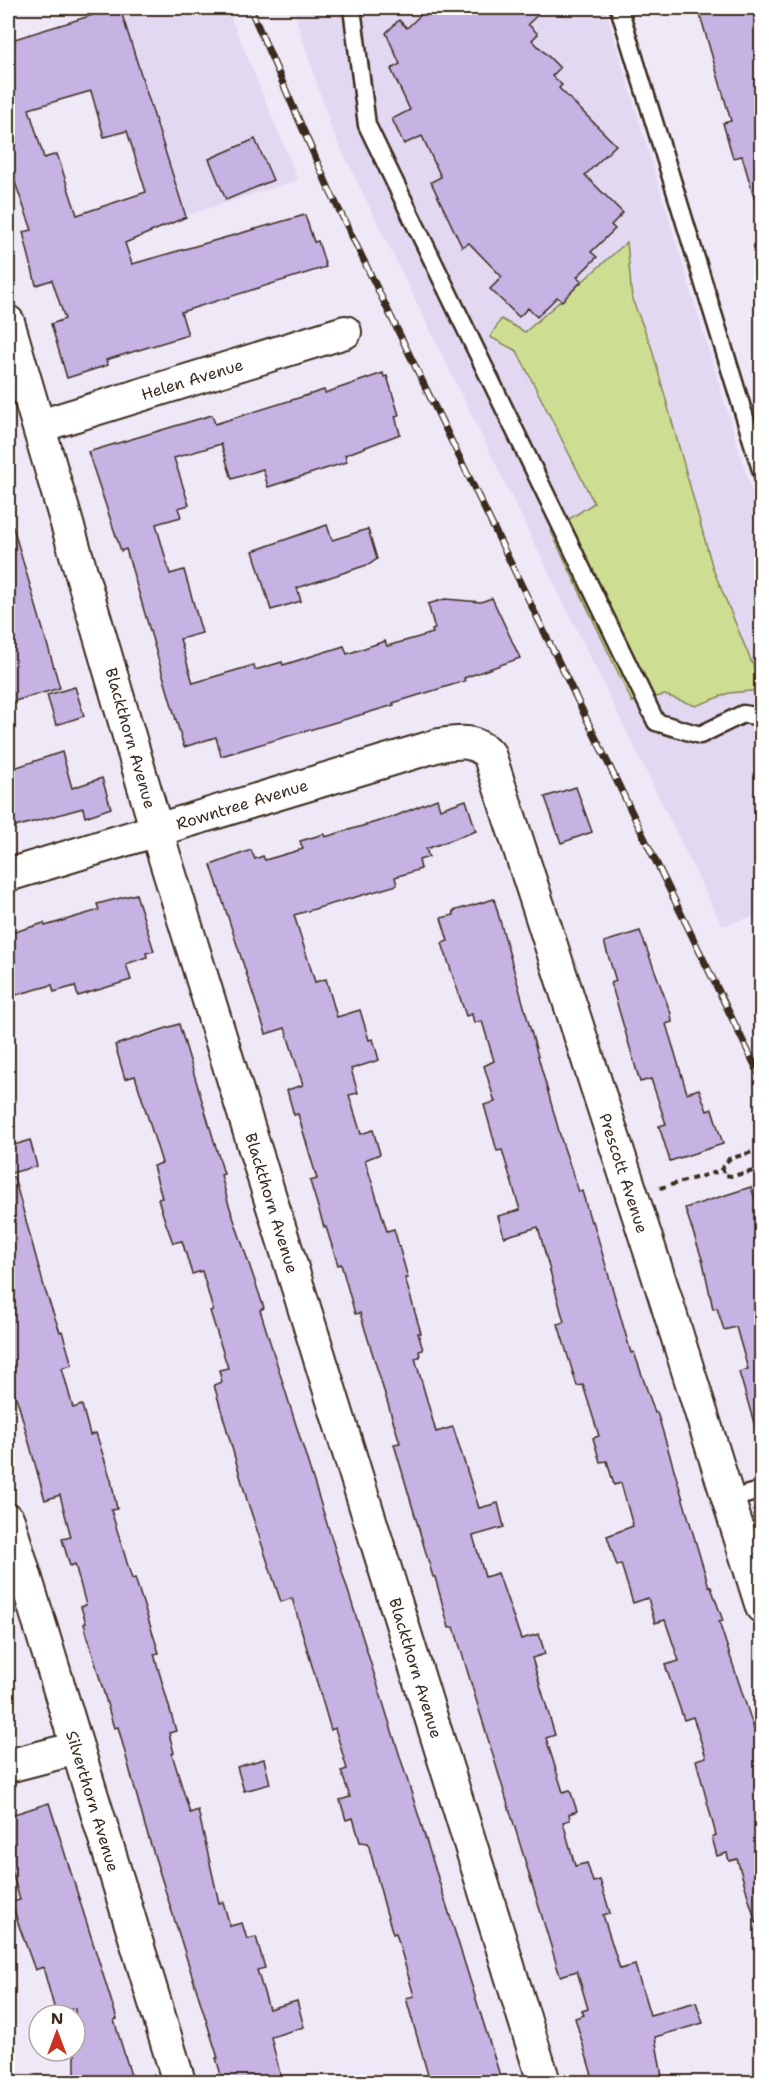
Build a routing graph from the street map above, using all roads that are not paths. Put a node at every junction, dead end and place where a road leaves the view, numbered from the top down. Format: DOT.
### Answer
graph roads {
  1 [pos="352,8"];
  2 [pos="619,8"];
  3 [pos="8,322"];
  4 [pos="345,332"];
  5 [pos="40,426"];
  6 [pos="762,472"];
  7 [pos="762,717"];
  8 [pos="478,744"];
  9 [pos="158,830"];
  10 [pos="8,874"];
  11 [pos="762,1490"];
  12 [pos="728,1500"];
  13 [pos="8,1520"];
  14 [pos="762,1606"];
  15 [pos="77,1748"];
  16 [pos="8,1766"];
  17 [pos="179,2082"];
  18 [pos="544,2082"];
  1 -- 7 [label="lane"];
  2 -- 6 [label="lane"];
  3 -- 5 [label="street, Blackthorn Avenue"];
  4 -- 5 [label="street, Helen Avenue"];
  5 -- 9 [label="street, Blackthorn Avenue"];
  8 -- 9 [label="street, Rowntree Avenue"];
  8 -- 12 [label="street, Prescott Avenue"];
  9 -- 10 [label="street, Rowntree Avenue"];
  9 -- 18 [label="street, Blackthorn Avenue"];
  11 -- 12 [label="lane"];
  12 -- 14 [label="street, Prescott Avenue"];
  13 -- 15 [label="street, Silverthorn Avenue"];
  15 -- 16 [label="street"];
  15 -- 17 [label="street, Silverthorn Avenue"];
}
